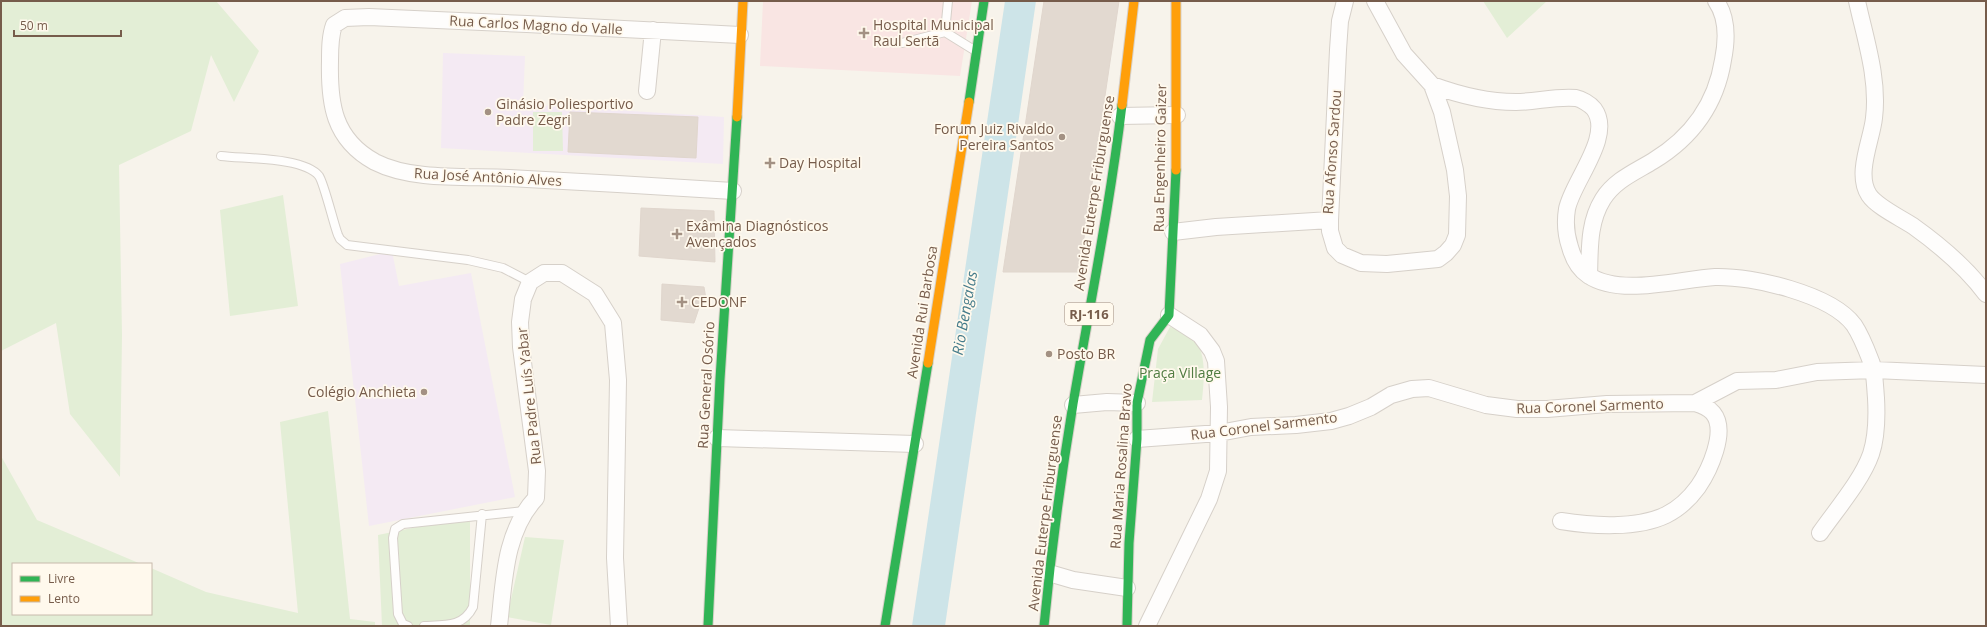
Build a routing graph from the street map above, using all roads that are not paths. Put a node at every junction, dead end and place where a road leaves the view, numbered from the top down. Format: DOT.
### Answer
graph roads {
  1 [pos="742,1"];
  2 [pos="948,1"];
  3 [pos="984,1"];
  4 [pos="1134,1"];
  5 [pos="1176,1"];
  6 [pos="1345,1"];
  7 [pos="1375,1"];
  8 [pos="1716,1"];
  9 [pos="1857,1"];
  10 [pos="334,25"];
  11 [pos="653,30"];
  12 [pos="945,32"];
  13 [pos="740,35"];
  14 [pos="902,43"];
  15 [pos="976,51"];
  16 [pos="1432,85"];
  17 [pos="647,91"];
  18 [pos="1177,115"];
  19 [pos="1120,116"];
  20 [pos="221,156"];
  21 [pos="733,192"];
  22 [pos="1330,220"];
  23 [pos="1173,232"];
  24 [pos="1589,276"];
  25 [pos="530,282"];
  26 [pos="1986,294"];
  27 [pos="1169,315"];
  28 [pos="1874,370"];
  29 [pos="1986,374"];
  30 [pos="1695,403"];
  31 [pos="1136,404"];
  32 [pos="1073,405"];
  33 [pos="1219,433"];
  34 [pos="717,438"];
  35 [pos="1136,438"];
  36 [pos="915,444"];
  37 [pos="524,511"];
  38 [pos="482,514"];
  39 [pos="1561,521"];
  40 [pos="1820,532"];
  41 [pos="1049,573"];
  42 [pos="1127,588"];
  43 [pos="408,626"];
  44 [pos="424,626"];
  45 [pos="498,626"];
  46 [pos="619,626"];
  47 [pos="708,626"];
  48 [pos="885,626"];
  49 [pos="1044,626"];
  50 [pos="1127,626"];
  51 [pos="1147,626"];
  1 -- 13 [label="street, Rua General Osório"];
  2 -- 12 [label="lane"];
  3 -- 15 [label="street, Avenida Rui Barbosa"];
  4 -- 19 [label="street, Avenida Euterpe Friburguense / RJ-116"];
  5 -- 18 [label="street, Rua Engenheiro Gaizer"];
  6 -- 22 [label="street, Rua Afonso Sardou"];
  7 -- 16 [label="street"];
  8 -- 24 [label="street"];
  9 -- 26 [label="street"];
  10 -- 11 [label="street, Rua Carlos Magno do Valle"];
  10 -- 21 [label="street, Rua José Antônio Alves"];
  11 -- 13 [label="street, Rua Carlos Magno do Valle"];
  11 -- 17 [label="street"];
  12 -- 14 [label="lane"];
  12 -- 15 [label="lane"];
  13 -- 21 [label="street, Rua General Osório"];
  15 -- 36 [label="street, Avenida Rui Barbosa"];
  16 -- 22 [label="street"];
  16 -- 24 [label="street"];
  18 -- 19 [label="street"];
  18 -- 23 [label="street, Rua Engenheiro Gaizer"];
  19 -- 32 [label="street, Avenida Euterpe Friburguense / RJ-116"];
  20 -- 25 [label="lane"];
  21 -- 34 [label="street, Rua General Osório"];
  22 -- 23 [label="street, Rua Afonso Sardou"];
  23 -- 27 [label="street, Rua Engenheiro Gaizer"];
  24 -- 28 [label="street"];
  25 -- 37 [label="street, Rua Padre Luís Yabar"];
  25 -- 46 [label="street"];
  27 -- 31 [label="street, Rua Maria Rosalina Bravo"];
  27 -- 33 [label="street"];
  28 -- 29 [label="street, Rua Coronel Sarmento"];
  28 -- 30 [label="street, Rua Coronel Sarmento"];
  28 -- 40 [label="street"];
  30 -- 33 [label="street, Rua Coronel Sarmento"];
  30 -- 39 [label="street, Rua Coronel Sarmento"];
  31 -- 32 [label="street"];
  31 -- 35 [label="street, Rua Maria Rosalina Bravo"];
  32 -- 41 [label="street, Avenida Euterpe Friburguense / RJ-116"];
  33 -- 35 [label="street, Rua Coronel Sarmento"];
  33 -- 51 [label="street"];
  34 -- 36 [label="street"];
  34 -- 47 [label="street, Rua General Osório"];
  35 -- 42 [label="street, Rua Maria Rosalina Bravo"];
  36 -- 48 [label="street, Avenida Rui Barbosa"];
  37 -- 38 [label="lane"];
  37 -- 45 [label="street, Rua Padre Luís Yabar"];
  38 -- 43 [label="lane"];
  38 -- 44 [label="lane"];
  41 -- 42 [label="street"];
  41 -- 49 [label="street, Avenida Euterpe Friburguense / RJ-116"];
  42 -- 50 [label="street, Rua Maria Rosalina Bravo"];
}
